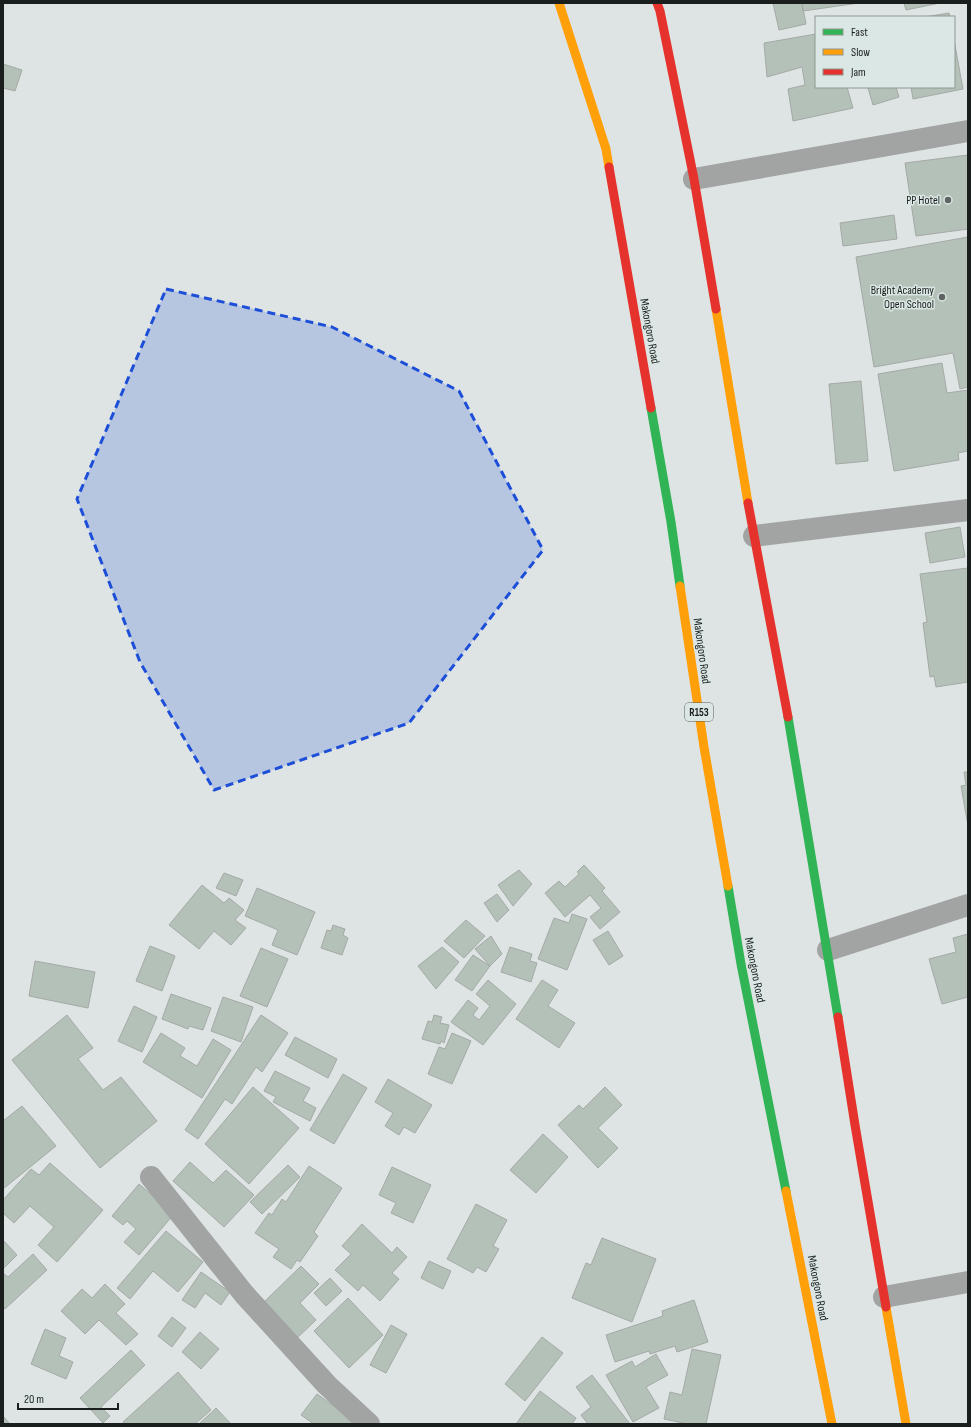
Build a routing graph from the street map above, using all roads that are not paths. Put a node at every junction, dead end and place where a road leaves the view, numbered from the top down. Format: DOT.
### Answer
graph roads {
  1 [pos="559,3"];
  2 [pos="657,3"];
  3 [pos="968,131"];
  4 [pos="694,179"];
  5 [pos="968,510"];
  6 [pos="754,536"];
  7 [pos="968,905"];
  8 [pos="828,950"];
  9 [pos="151,1177"];
  10 [pos="968,1282"];
  11 [pos="884,1297"];
  12 [pos="830,1423"];
  13 [pos="369,1424"];
  14 [pos="906,1424"];
  1 -- 12 [label="main road, Makongoro Road / R153"];
  2 -- 4 [label="main road"];
  3 -- 4 [label="street"];
  4 -- 6 [label="main road"];
  5 -- 6 [label="street"];
  6 -- 8 [label="main road"];
  7 -- 8 [label="street"];
  8 -- 11 [label="main road"];
  9 -- 13 [label="street"];
  10 -- 11 [label="street"];
  11 -- 14 [label="main road"];
}
